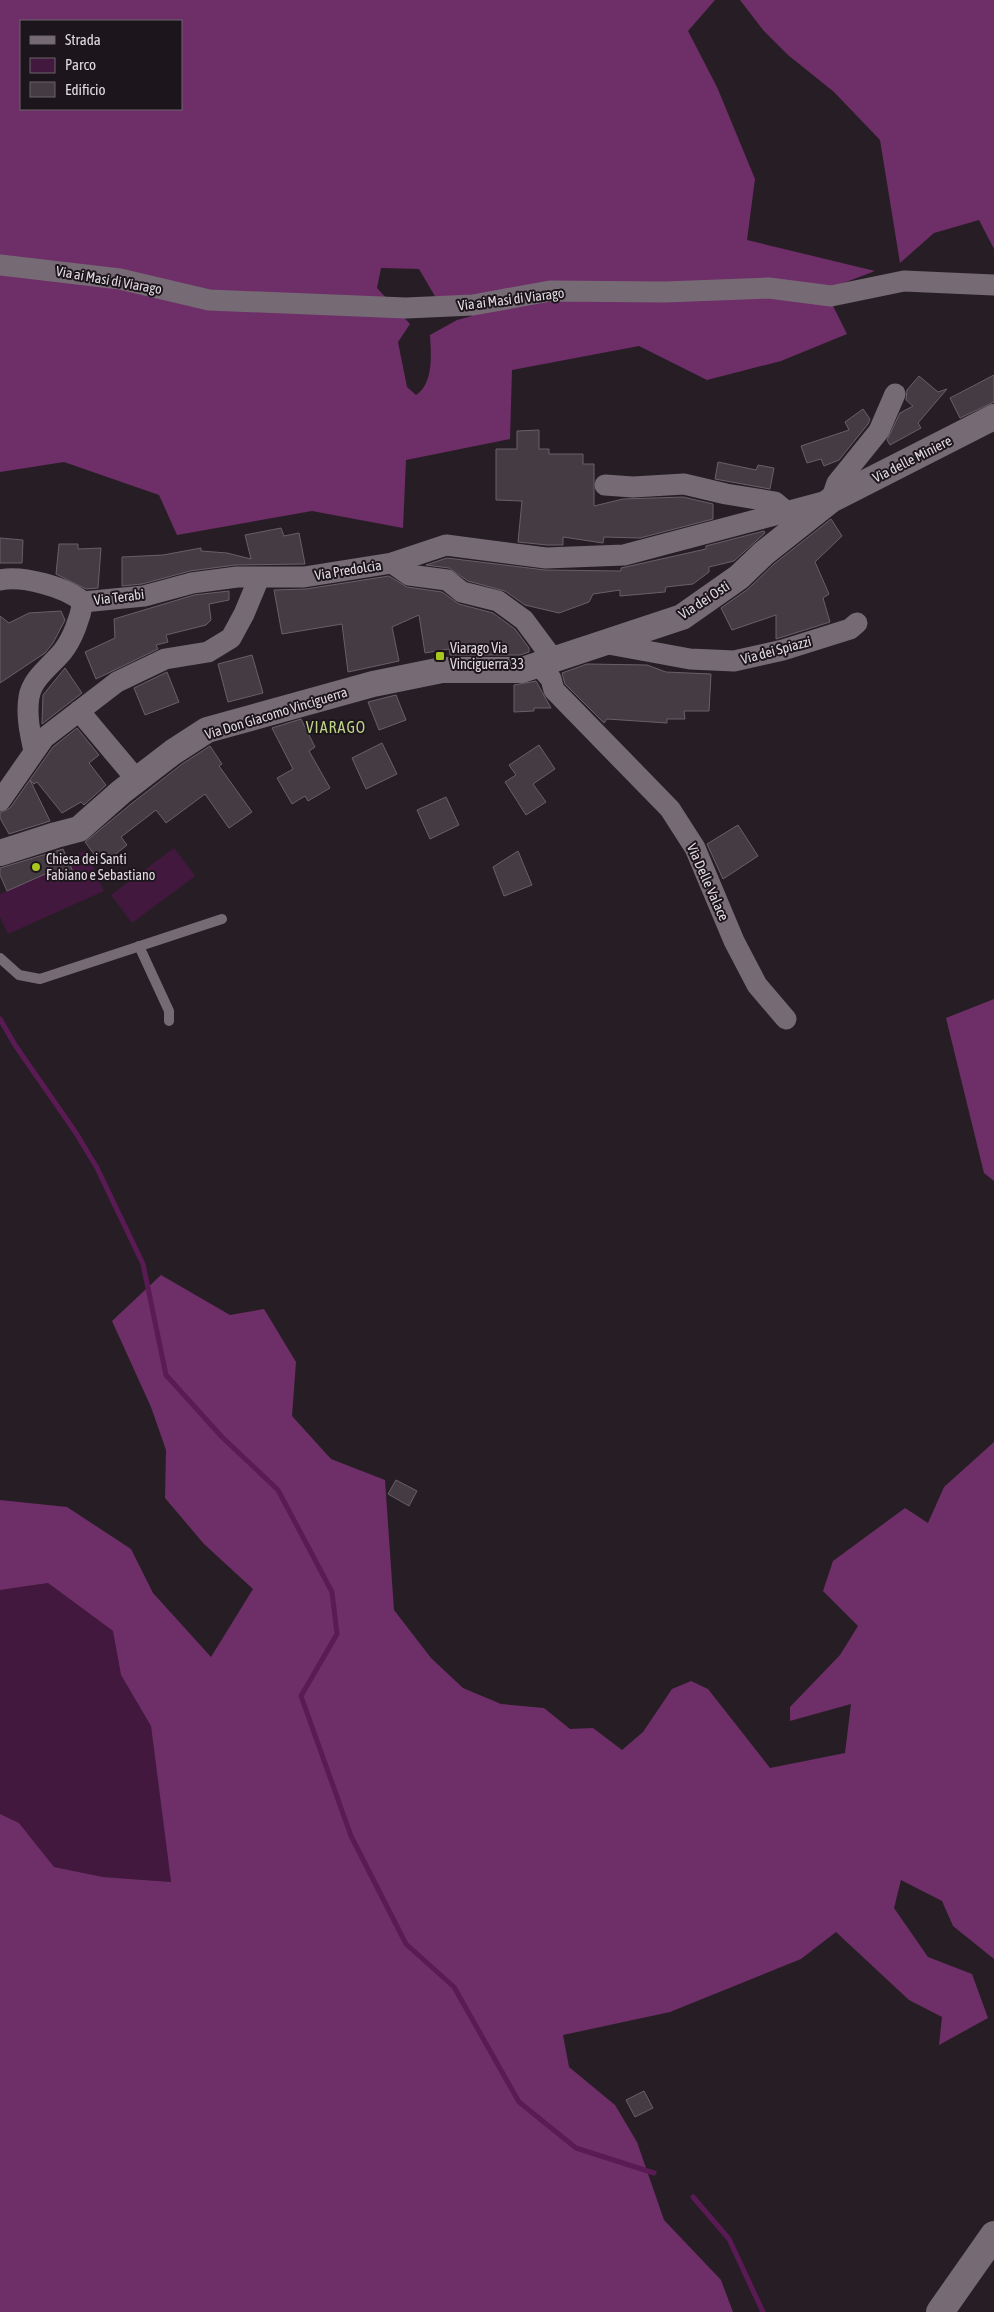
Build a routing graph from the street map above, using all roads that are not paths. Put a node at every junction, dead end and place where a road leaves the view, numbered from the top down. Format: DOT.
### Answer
graph roads {
  1 [pos="0,265"];
  2 [pos="994,285"];
  3 [pos="895,394"];
  4 [pos="994,417"];
  5 [pos="605,486"];
  6 [pos="831,500"];
  7 [pos="787,512"];
  8 [pos="392,563"];
  9 [pos="259,578"];
  10 [pos="0,580"];
  11 [pos="83,602"];
  12 [pos="857,624"];
  13 [pos="603,643"];
  14 [pos="546,661"];
  15 [pos="79,711"];
  16 [pos="34,750"];
  17 [pos="137,780"];
  18 [pos="0,801"];
  19 [pos="0,853"];
  20 [pos="222,919"];
  21 [pos="139,946"];
  22 [pos="0,958"];
  23 [pos="786,1019"];
  24 [pos="169,1021"];
  25 [pos="994,2235"];
  26 [pos="940,2312"];
  1 -- 2 [label="street, Via ai Masi di Viarago"];
  3 -- 6 [label="street"];
  4 -- 6 [label="street, Via delle Miniere"];
  5 -- 7 [label="street"];
  6 -- 7 [label="street, Via Predolcia"];
  6 -- 13 [label="street, Via dei Osti"];
  7 -- 8 [label="street, Via Predolcia"];
  8 -- 9 [label="street, Via Predolcia"];
  8 -- 14 [label="street, Via Delle Valace"];
  9 -- 11 [label="street, Via Terabi"];
  9 -- 15 [label="street"];
  10 -- 11 [label="street"];
  11 -- 16 [label="street, Via Terabi"];
  12 -- 13 [label="street, Via dei Spiazzi"];
  13 -- 14 [label="street, Via dei Osti"];
  14 -- 17 [label="street, Via Don Giacomo Vinciguerra"];
  14 -- 23 [label="street, Via Delle Valace"];
  15 -- 16 [label="street"];
  15 -- 17 [label="street"];
  16 -- 18 [label="street"];
  17 -- 19 [label="street, Via Don Giacomo Vinciguerra"];
  20 -- 21 [label="lane"];
  21 -- 22 [label="lane"];
  21 -- 24 [label="lane"];
  25 -- 26 [label="main road"];
}
